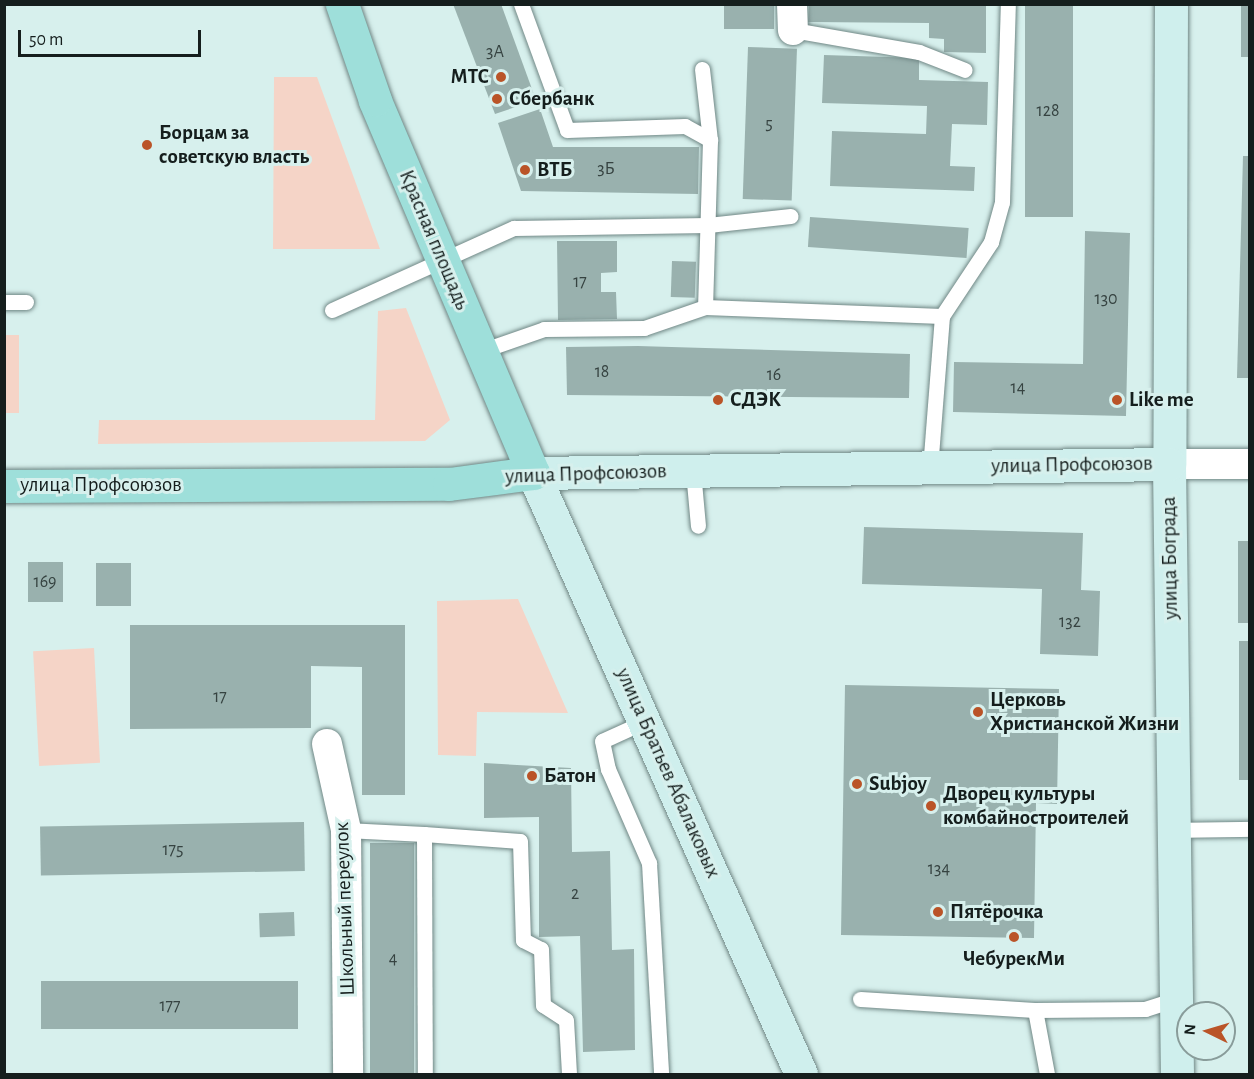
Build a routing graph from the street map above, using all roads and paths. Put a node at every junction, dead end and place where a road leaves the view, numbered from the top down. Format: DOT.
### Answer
graph roads {
  1 [pos="342,4"];
  2 [pos="520,4"];
  3 [pos="1008,4"];
  4 [pos="1171,4"];
  5 [pos="792,17"];
  6 [pos="702,69"];
  7 [pos="965,70"];
  8 [pos="710,140"];
  9 [pos="791,216"];
  10 [pos="708,225"];
  11 [pos="443,262"];
  12 [pos="4,302"];
  13 [pos="26,302"];
  14 [pos="705,307"];
  15 [pos="332,310"];
  16 [pos="942,316"];
  17 [pos="481,351"];
  18 [pos="1169,464"];
  19 [pos="1250,464"];
  20 [pos="930,467"];
  21 [pos="693,471"];
  22 [pos="533,473"];
  23 [pos="4,486"];
  24 [pos="698,526"];
  25 [pos="646,721"];
  26 [pos="327,744"];
  27 [pos="1250,828"];
  28 [pos="346,830"];
  29 [pos="1174,830"];
  30 [pos="424,834"];
  31 [pos="860,999"];
  32 [pos="1176,999"];
  33 [pos="1035,1010"];
  34 [pos="348,1074"];
  35 [pos="425,1074"];
  36 [pos="569,1074"];
  37 [pos="661,1074"];
  38 [pos="801,1074"];
  39 [pos="1047,1074"];
  40 [pos="1177,1074"];
  1 -- 11 [label="main road, Красная площадь"];
  2 -- 8 [label="lane"];
  3 -- 16 [label="lane"];
  4 -- 18 [label="street, улица Бограда"];
  5 -- 7 [label="lane"];
  6 -- 8 [label="lane"];
  8 -- 10 [label="lane"];
  9 -- 10 [label="lane"];
  10 -- 11 [label="lane"];
  10 -- 14 [label="lane"];
  11 -- 15 [label="lane"];
  11 -- 17 [label="main road, Красная площадь"];
  12 -- 13 [label="lane"];
  14 -- 16 [label="lane"];
  14 -- 17 [label="lane"];
  16 -- 20 [label="lane"];
  17 -- 22 [label="main road, Красная площадь"];
  18 -- 19 [label="street"];
  18 -- 20 [label="street, улица Профсоюзов"];
  18 -- 29 [label="street, улица Бограда"];
  20 -- 21 [label="street, улица Профсоюзов"];
  21 -- 22 [label="street, улица Профсоюзов"];
  21 -- 24 [label="lane"];
  22 -- 23 [label="main road, улица Профсоюзов"];
  22 -- 25 [label="street, улица Братьев Абалаковых"];
  25 -- 37 [label="lane"];
  25 -- 38 [label="street, улица Братьев Абалаковых"];
  26 -- 28 [label="street, Школьный переулок"];
  27 -- 29 [label="lane"];
  28 -- 30 [label="lane"];
  28 -- 34 [label="street, Школьный переулок"];
  29 -- 32 [label="street, улица Бограда"];
  30 -- 35 [label="lane"];
  30 -- 36 [label="lane"];
  31 -- 33 [label="lane"];
  32 -- 33 [label="lane"];
  32 -- 40 [label="street, улица Бограда"];
  33 -- 39 [label="lane"];
}
